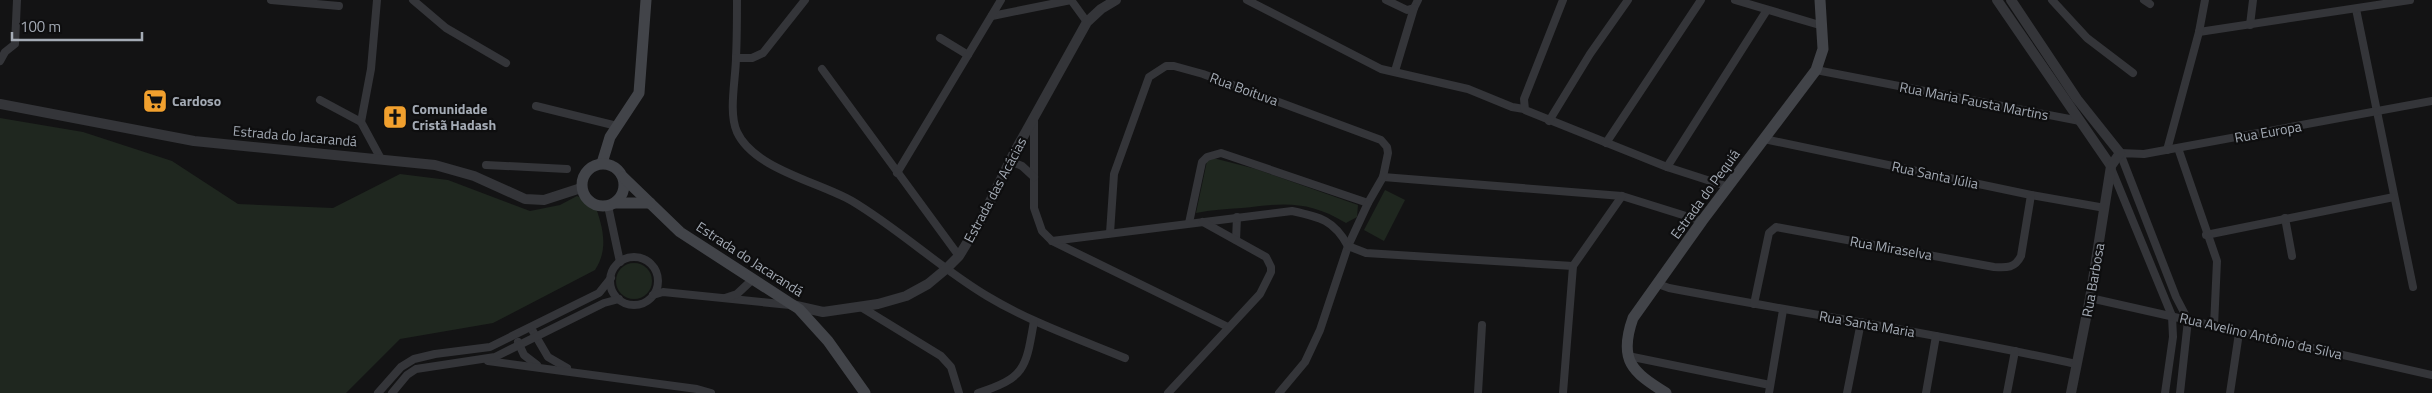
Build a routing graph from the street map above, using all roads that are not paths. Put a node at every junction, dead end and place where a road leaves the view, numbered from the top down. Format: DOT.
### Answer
graph roads {
  1 [pos="14,0"];
  2 [pos="271,0"];
  3 [pos="377,0"];
  4 [pos="413,0"];
  5 [pos="737,0"];
  6 [pos="805,0"];
  7 [pos="1001,0"];
  8 [pos="1071,0"];
  9 [pos="1116,0"];
  10 [pos="1247,0"];
  11 [pos="1386,0"];
  12 [pos="1563,0"];
  13 [pos="1628,0"];
  14 [pos="1701,0"];
  15 [pos="1735,0"];
  16 [pos="1820,0"];
  17 [pos="1997,0"];
  18 [pos="2011,0"];
  19 [pos="2052,0"];
  20 [pos="2205,0"];
  21 [pos="2253,0"];
  22 [pos="2410,0"];
  23 [pos="644,1"];
  24 [pos="1416,4"];
  25 [pos="339,6"];
  26 [pos="1767,10"];
  27 [pos="2356,10"];
  28 [pos="992,16"];
  29 [pos="1087,22"];
  30 [pos="2250,25"];
  31 [pos="1824,26"];
  32 [pos="2199,32"];
  33 [pos="940,38"];
  34 [pos="968,55"];
  35 [pos="736,58"];
  36 [pos="0,61"];
  37 [pos="506,63"];
  38 [pos="822,69"];
  39 [pos="1816,70"];
  40 [pos="1395,71"];
  41 [pos="2133,73"];
  42 [pos="320,100"];
  43 [pos="2432,101"];
  44 [pos="0,104"];
  45 [pos="536,106"];
  46 [pos="1524,109"];
  47 [pos="2378,113"];
  48 [pos="1034,119"];
  49 [pos="1549,121"];
  50 [pos="2080,121"];
  51 [pos="361,122"];
  52 [pos="617,126"];
  53 [pos="1764,139"];
  54 [pos="1606,143"];
  55 [pos="2178,148"];
  56 [pos="2167,150"];
  57 [pos="2120,153"];
  58 [pos="381,159"];
  59 [pos="1010,160"];
  60 [pos="602,163"];
  61 [pos="486,165"];
  62 [pos="2110,166"];
  63 [pos="1667,167"];
  64 [pos="567,169"];
  65 [pos="898,173"];
  66 [pos="1383,176"];
  67 [pos="623,177"];
  68 [pos="1034,177"];
  69 [pos="1729,187"];
  70 [pos="581,188"];
  71 [pos="2031,195"];
  72 [pos="1622,196"];
  73 [pos="2394,197"];
  74 [pos="1368,202"];
  75 [pos="650,203"];
  76 [pos="612,204"];
  77 [pos="2105,208"];
  78 [pos="1237,217"];
  79 [pos="2285,218"];
  80 [pos="1702,221"];
  81 [pos="1203,222"];
  82 [pos="1189,223"];
  83 [pos="1110,233"];
  84 [pos="2206,235"];
  85 [pos="1236,240"];
  86 [pos="1052,241"];
  87 [pos="1348,246"];
  88 [pos="959,256"];
  89 [pos="2292,256"];
  90 [pos="620,262"];
  91 [pos="1573,266"];
  92 [pos="946,269"];
  93 [pos="611,278"];
  94 [pos="752,280"];
  95 [pos="1658,284"];
  96 [pos="2413,287"];
  97 [pos="654,295"];
  98 [pos="2090,298"];
  99 [pos="619,299"];
  100 [pos="723,299"];
  101 [pos="1754,304"];
  102 [pos="792,305"];
  103 [pos="861,307"];
  104 [pos="1783,310"];
  105 [pos="2172,316"];
  106 [pos="2188,320"];
  107 [pos="1034,321"];
  108 [pos="1861,322"];
  109 [pos="1482,325"];
  110 [pos="2214,326"];
  111 [pos="531,328"];
  112 [pos="1228,328"];
  113 [pos="2239,332"];
  114 [pos="516,336"];
  115 [pos="1936,336"];
  116 [pos="537,338"];
  117 [pos="519,347"];
  118 [pos="2015,351"];
  119 [pos="1628,356"];
  120 [pos="1125,358"];
  121 [pos="484,360"];
  122 [pos="2076,364"];
  123 [pos="543,368"];
  124 [pos="578,372"];
  125 [pos="2432,375"];
  126 [pos="1770,389"];
  127 [pos="378,393"];
  128 [pos="392,393"];
  129 [pos="711,393"];
  130 [pos="865,393"];
  131 [pos="959,393"];
  132 [pos="978,393"];
  133 [pos="1168,393"];
  134 [pos="1280,393"];
  135 [pos="1478,393"];
  136 [pos="1563,393"];
  137 [pos="1666,393"];
  138 [pos="1847,393"];
  139 [pos="1926,393"];
  140 [pos="2006,393"];
  141 [pos="2071,393"];
  142 [pos="2166,393"];
  143 [pos="2180,393"];
  144 [pos="2230,393"];
  1 -- 36 [label="street"];
  2 -- 25 [label="street"];
  3 -- 51 [label="street"];
  4 -- 37 [label="street"];
  5 -- 35 [label="street"];
  6 -- 35 [label="street"];
  7 -- 28 [label="street"];
  8 -- 28 [label="street"];
  8 -- 29 [label="street"];
  9 -- 29 [label="street, Estrada das Acácias"];
  10 -- 40 [label="street"];
  11 -- 24 [label="street"];
  12 -- 46 [label="street"];
  13 -- 49 [label="street"];
  14 -- 54 [label="street"];
  15 -- 26 [label="street"];
  16 -- 31 [label="main road, Estrada do Pequiá"];
  17 -- 50 [label="street"];
  18 -- 57 [label="street"];
  19 -- 41 [label="street"];
  20 -- 32 [label="street"];
  21 -- 30 [label="street"];
  22 -- 27 [label="street"];
  23 -- 52 [label="main road"];
  24 -- 40 [label="street"];
  26 -- 31 [label="street"];
  26 -- 63 [label="street"];
  27 -- 30 [label="street"];
  27 -- 47 [label="street"];
  28 -- 34 [label="street"];
  29 -- 48 [label="street, Estrada das Acácias"];
  30 -- 32 [label="street"];
  31 -- 39 [label="main road, Estrada do Pequiá"];
  32 -- 56 [label="street"];
  33 -- 34 [label="street"];
  34 -- 65 [label="street"];
  35 -- 92 [label="street"];
  38 -- 65 [label="street"];
  39 -- 50 [label="street, Rua Maria Fausta Martins"];
  39 -- 53 [label="main road, Estrada do Pequiá"];
  40 -- 46 [label="street"];
  42 -- 51 [label="street"];
  43 -- 47 [label="street, Rua Europa"];
  44 -- 58 [label="street, Estrada do Jacarandá"];
  45 -- 52 [label="street"];
  46 -- 49 [label="street"];
  47 -- 55 [label="street, Rua Europa"];
  47 -- 73 [label="street"];
  48 -- 59 [label="street, Estrada das Acácias"];
  48 -- 68 [label="street"];
  49 -- 54 [label="street"];
  50 -- 62 [label="street"];
  51 -- 58 [label="street"];
  52 -- 60 [label="main road"];
  53 -- 69 [label="main road, Estrada do Pequiá"];
  53 -- 71 [label="street, Rua Santa Júlia"];
  54 -- 63 [label="street"];
  55 -- 56 [label="street, Rua Europa"];
  55 -- 84 [label="street"];
  56 -- 57 [label="street, Rua Europa"];
  57 -- 62 [label="street"];
  57 -- 106 [label="street"];
  58 -- 70 [label="street, Estrada do Jacarandá"];
  59 -- 68 [label="street"];
  59 -- 88 [label="street, Estrada das Acácias"];
  60 -- 67 [label="main road"];
  60 -- 70 [label="main road"];
  61 -- 64 [label="street"];
  62 -- 77 [label="street, Rua Barbosa"];
  62 -- 105 [label="street"];
  63 -- 69 [label="street"];
  65 -- 88 [label="street"];
  66 -- 72 [label="street"];
  66 -- 74 [label="street, Rua Boituva"];
  66 -- 83 [label="street, Rua Boituva"];
  67 -- 75 [label="main road, Estrada do Jacarandá"];
  67 -- 76 [label="main road"];
  68 -- 86 [label="street"];
  69 -- 80 [label="main road, Estrada do Pequiá"];
  70 -- 76 [label="main road"];
  71 -- 77 [label="street, Rua Santa Júlia"];
  71 -- 101 [label="street, Rua Miraselva"];
  72 -- 80 [label="street"];
  72 -- 91 [label="street"];
  73 -- 79 [label="street"];
  73 -- 96 [label="street"];
  74 -- 82 [label="street"];
  74 -- 87 [label="street, Rua Boituva"];
  75 -- 76 [label="main road"];
  75 -- 94 [label="main road, Estrada do Jacarandá"];
  76 -- 90 [label="street"];
  77 -- 98 [label="street, Rua Barbosa"];
  78 -- 81 [label="street"];
  78 -- 85 [label="street"];
  78 -- 87 [label="street"];
  79 -- 84 [label="street"];
  79 -- 89 [label="street"];
  80 -- 95 [label="main road, Estrada do Pequiá"];
  81 -- 82 [label="street"];
  81 -- 85 [label="street"];
  82 -- 83 [label="street"];
  83 -- 86 [label="street"];
  84 -- 110 [label="street"];
  85 -- 112 [label="street"];
  86 -- 112 [label="street"];
  87 -- 91 [label="street"];
  87 -- 134 [label="street, Rua Boituva"];
  88 -- 92 [label="street, Estrada das Acácias"];
  90 -- 93 [label="street"];
  90 -- 97 [label="street"];
  91 -- 136 [label="street"];
  92 -- 103 [label="street, Estrada das Acácias"];
  92 -- 107 [label="street"];
  93 -- 99 [label="street"];
  93 -- 111 [label="street"];
  94 -- 100 [label="street"];
  94 -- 102 [label="main road, Estrada do Jacarandá"];
  95 -- 101 [label="street, Rua Santa Maria"];
  95 -- 119 [label="main road, Estrada do Pequiá"];
  97 -- 99 [label="street"];
  97 -- 100 [label="street"];
  98 -- 105 [label="street, Rua Avelino Antônio da Silva"];
  98 -- 122 [label="street, Rua Barbosa"];
  99 -- 116 [label="street"];
  100 -- 102 [label="street"];
  101 -- 104 [label="street, Rua Santa Maria"];
  102 -- 103 [label="street, Estrada das Acácias"];
  102 -- 130 [label="main road, Estrada do Jacarandá"];
  103 -- 131 [label="street"];
  104 -- 108 [label="street, Rua Santa Maria"];
  104 -- 126 [label="street"];
  105 -- 106 [label="street, Rua Avelino Antônio da Silva"];
  105 -- 142 [label="street"];
  106 -- 110 [label="street, Rua Avelino Antônio da Silva"];
  106 -- 143 [label="street"];
  107 -- 120 [label="street"];
  107 -- 132 [label="street"];
  108 -- 115 [label="street, Rua Santa Maria"];
  108 -- 138 [label="street"];
  109 -- 135 [label="street"];
  110 -- 113 [label="street, Rua Avelino Antônio da Silva"];
  111 -- 114 [label="street"];
  111 -- 116 [label="street"];
  112 -- 133 [label="street"];
  113 -- 125 [label="street, Rua Avelino Antônio da Silva"];
  113 -- 144 [label="street"];
  114 -- 117 [label="street"];
  114 -- 127 [label="street"];
  115 -- 118 [label="street, Rua Santa Maria"];
  115 -- 139 [label="street"];
  116 -- 117 [label="street"];
  116 -- 124 [label="street"];
  117 -- 121 [label="street"];
  117 -- 123 [label="street"];
  118 -- 122 [label="street, Rua Santa Maria"];
  118 -- 140 [label="street"];
  119 -- 126 [label="street"];
  119 -- 137 [label="main road"];
  121 -- 123 [label="street"];
  121 -- 128 [label="street"];
  122 -- 141 [label="street, Rua Barbosa"];
  123 -- 124 [label="street"];
  124 -- 129 [label="street"];
}
